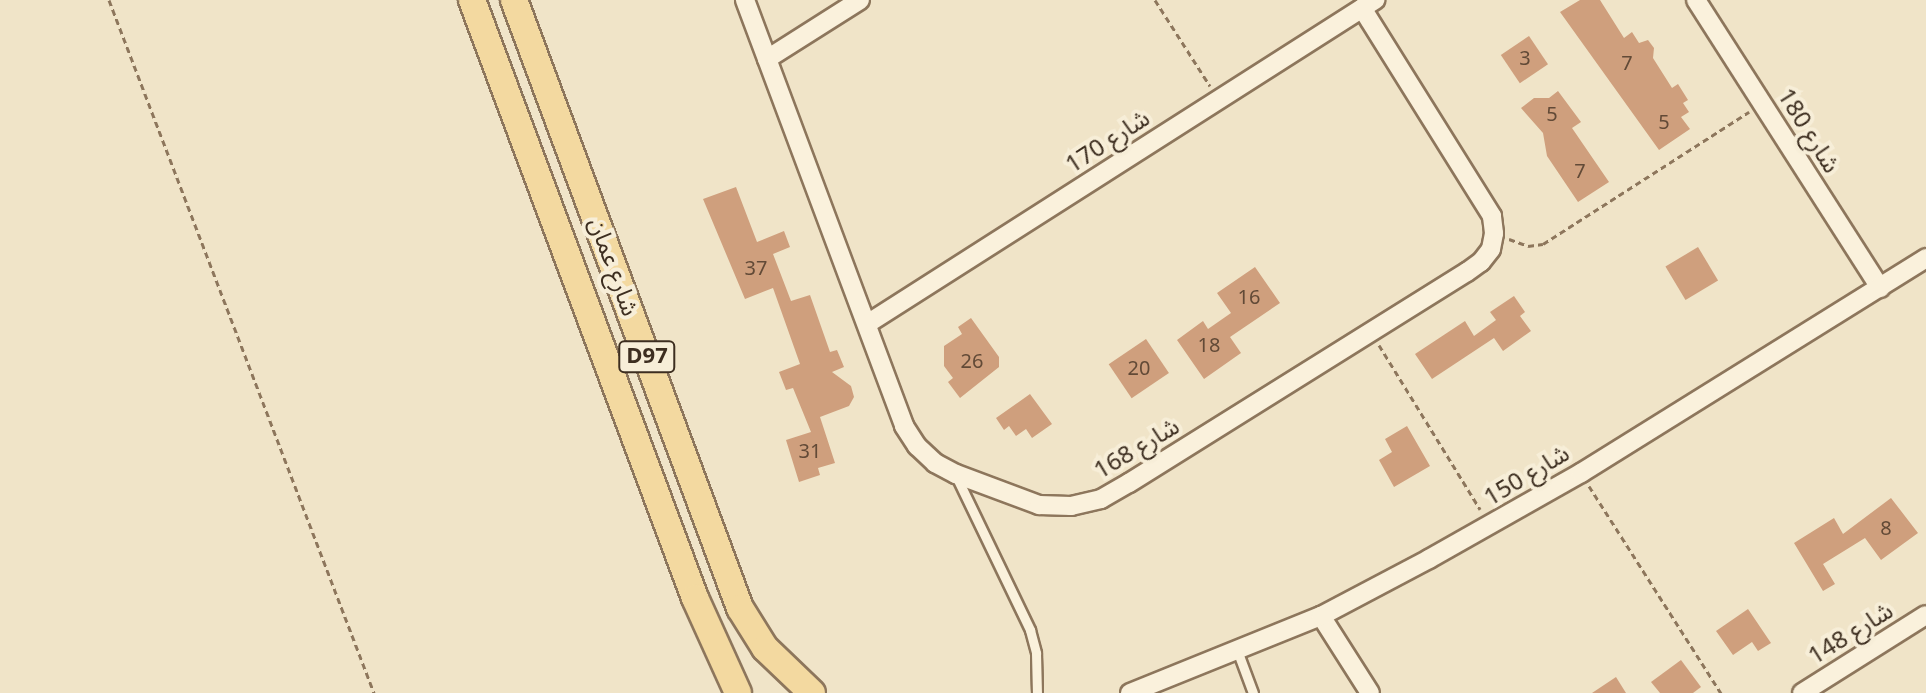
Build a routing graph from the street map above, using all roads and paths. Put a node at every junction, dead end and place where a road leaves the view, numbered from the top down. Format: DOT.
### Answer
graph roads {
  1 [pos="109,0"];
  2 [pos="472,0"];
  3 [pos="514,0"];
  4 [pos="745,0"];
  5 [pos="860,0"];
  6 [pos="1155,0"];
  7 [pos="1696,0"];
  8 [pos="1368,4"];
  9 [pos="767,59"];
  10 [pos="1219,100"];
  11 [pos="1762,103"];
  12 [pos="1494,233"];
  13 [pos="1926,258"];
  14 [pos="1880,288"];
  15 [pos="867,324"];
  16 [pos="1371,332"];
  17 [pos="1581,473"];
  18 [pos="956,474"];
  19 [pos="1490,526"];
  20 [pos="1926,615"];
  21 [pos="1321,616"];
  22 [pos="1237,650"];
  23 [pos="374,693"];
  24 [pos="738,693"];
  25 [pos="812,693"];
  26 [pos="1037,693"];
  27 [pos="1130,693"];
  28 [pos="1253,693"];
  29 [pos="1370,693"];
  30 [pos="1721,693"];
  31 [pos="1802,693"];
  1 -- 23 [label="path"];
  2 -- 24 [label="main road, شارع عمان / D97"];
  3 -- 25 [label="main road, شارع عمان / D97"];
  4 -- 9 [label="street, شارع 168"];
  5 -- 9 [label="street"];
  6 -- 10 [label="path"];
  7 -- 11 [label="street, شارع 180"];
  8 -- 10 [label="street, شارع 170"];
  8 -- 12 [label="street"];
  9 -- 15 [label="street, شارع 168"];
  10 -- 15 [label="street, شارع 170"];
  11 -- 12 [label="path"];
  11 -- 14 [label="street, شارع 180"];
  12 -- 16 [label="street, شارع 168"];
  13 -- 14 [label="street, شارع 150"];
  14 -- 17 [label="street, شارع 150"];
  15 -- 18 [label="street, شارع 168"];
  16 -- 18 [label="street, شارع 168"];
  16 -- 19 [label="path"];
  17 -- 19 [label="street, شارع 150"];
  17 -- 30 [label="path"];
  18 -- 26 [label="lane"];
  19 -- 21 [label="street, شارع 150"];
  20 -- 31 [label="street, شارع 148"];
  21 -- 22 [label="street, شارع 150"];
  21 -- 29 [label="street"];
  22 -- 27 [label="street, شارع 150"];
  22 -- 28 [label="lane"];
}
